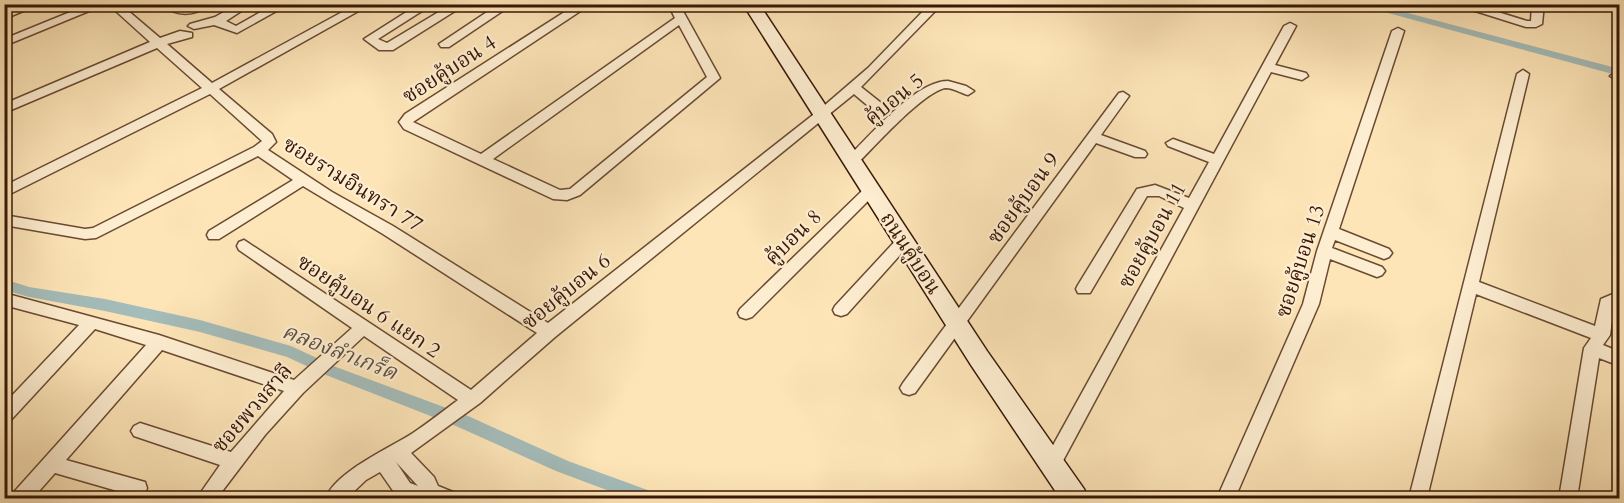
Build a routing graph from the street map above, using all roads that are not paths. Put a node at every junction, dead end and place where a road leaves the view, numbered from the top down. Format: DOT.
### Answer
graph roads {
  1 [pos="35,4"];
  2 [pos="101,4"];
  3 [pos="113,4"];
  4 [pos="167,4"];
  5 [pos="204,4"];
  6 [pos="247,4"];
  7 [pos="284,4"];
  8 [pos="366,4"];
  9 [pos="428,4"];
  10 [pos="461,4"];
  11 [pos="508,4"];
  12 [pos="586,4"];
  13 [pos="673,4"];
  14 [pos="751,4"];
  15 [pos="937,4"];
  16 [pos="1458,4"];
  17 [pos="1538,4"];
  18 [pos="4,16"];
  19 [pos="682,18"];
  20 [pos="219,20"];
  21 [pos="1290,26"];
  22 [pos="1398,31"];
  23 [pos="4,43"];
  24 [pos="159,43"];
  25 [pos="445,44"];
  26 [pos="1268,67"];
  27 [pos="1523,74"];
  28 [pos="1302,76"];
  29 [pos="854,87"];
  30 [pos="212,88"];
  31 [pos="968,91"];
  32 [pos="1123,96"];
  33 [pos="4,109"];
  34 [pos="885,113"];
  35 [pos="823,114"];
  36 [pos="1093,137"];
  37 [pos="1173,143"];
  38 [pos="260,150"];
  39 [pos="1140,154"];
  40 [pos="482,160"];
  41 [pos="1217,160"];
  42 [pos="852,161"];
  43 [pos="303,180"];
  44 [pos="870,191"];
  45 [pos="4,192"];
  46 [pos="1192,206"];
  47 [pos="4,220"];
  48 [pos="1331,232"];
  49 [pos="214,235"];
  50 [pos="904,241"];
  51 [pos="244,246"];
  52 [pos="1324,251"];
  53 [pos="1384,252"];
  54 [pos="1377,271"];
  55 [pos="1472,286"];
  56 [pos="1084,289"];
  57 [pos="1620,297"];
  58 [pos="4,299"];
  59 [pos="841,310"];
  60 [pos="746,313"];
  61 [pos="92,322"];
  62 [pos="957,324"];
  63 [pos="363,327"];
  64 [pos="549,332"];
  65 [pos="159,342"];
  66 [pos="1597,342"];
  67 [pos="1620,359"];
  68 [pos="299,386"];
  69 [pos="909,387"];
  70 [pos="464,406"];
  71 [pos="4,416"];
  72 [pos="140,431"];
  73 [pos="390,456"];
  74 [pos="235,462"];
  75 [pos="51,464"];
  76 [pos="1052,464"];
  77 [pos="138,488"];
  78 [pos="435,496"];
  79 [pos="1229,497"];
  80 [pos="21,498"];
  81 [pos="206,498"];
  82 [pos="335,498"];
  83 [pos="1075,498"];
  84 [pos="1418,498"];
  85 [pos="1568,498"];
  1 -- 18 [label="street"];
  2 -- 23 [label="street"];
  3 -- 24 [label="street, ซอยรามอินทรา 77"];
  4 -- 5 [label="street"];
  6 -- 20 [label="street"];
  7 -- 20 [label="street"];
  8 -- 30 [label="street"];
  9 -- 10 [label="street"];
  11 -- 25 [label="street"];
  12 -- 40 [label="street, ซอยคู้บอน 4"];
  13 -- 19 [label="street"];
  14 -- 35 [label="main road, ถนนคู้บอน"];
  15 -- 29 [label="street, ซอยคู้บอน 6"];
  16 -- 17 [label="street"];
  19 -- 40 [label="street"];
  19 -- 40 [label="street"];
  20 -- 24 [label="street"];
  21 -- 26 [label="street, ซอยคู้บอน 11"];
  22 -- 48 [label="street, ซอยคู้บอน 13"];
  24 -- 30 [label="street, ซอยรามอินทรา 77"];
  24 -- 33 [label="street"];
  26 -- 28 [label="street"];
  26 -- 41 [label="street, ซอยคู้บอน 11"];
  27 -- 55 [label="street"];
  29 -- 34 [label="street"];
  29 -- 35 [label="street, ซอยคู้บอน 6"];
  30 -- 38 [label="street, ซอยรามอินทรา 77"];
  30 -- 45 [label="street"];
  31 -- 42 [label="street, คู้บอน 5"];
  32 -- 36 [label="street, ซอยคู้บอน 9"];
  35 -- 42 [label="main road, ถนนคู้บอน"];
  35 -- 64 [label="street, ซอยคู้บอน 6"];
  36 -- 39 [label="street"];
  36 -- 62 [label="street, ซอยคู้บอน 9"];
  37 -- 41 [label="street"];
  38 -- 43 [label="street, ซอยรามอินทรา 77"];
  38 -- 47 [label="street"];
  41 -- 46 [label="street, ซอยคู้บอน 11"];
  42 -- 44 [label="main road, ถนนคู้บอน"];
  43 -- 49 [label="street"];
  43 -- 64 [label="street, ซอยรามอินทรา 77"];
  44 -- 50 [label="main road, ถนนคู้บอน"];
  44 -- 60 [label="street, คู้บอน 8"];
  46 -- 56 [label="street"];
  46 -- 76 [label="street, ซอยคู้บอน 11"];
  48 -- 52 [label="street, ซอยคู้บอน 13"];
  48 -- 53 [label="street"];
  50 -- 59 [label="street"];
  50 -- 62 [label="main road, ถนนคู้บอน"];
  51 -- 63 [label="street, ซอยคู้บอน 6 แยก 2"];
  52 -- 54 [label="street"];
  52 -- 79 [label="street, ซอยคู้บอน 13"];
  55 -- 66 [label="street"];
  55 -- 84 [label="street"];
  57 -- 66 [label="street"];
  58 -- 61 [label="street"];
  61 -- 65 [label="street"];
  61 -- 71 [label="street"];
  62 -- 69 [label="street, ซอยคู้บอน 9"];
  62 -- 76 [label="main road, ถนนคู้บอน"];
  63 -- 68 [label="street, ซอยพวงสาลี"];
  63 -- 70 [label="street, ซอยคู้บอน 6 แยก 2"];
  64 -- 70 [label="street, ซอยคู้บอน 6"];
  65 -- 68 [label="street"];
  65 -- 75 [label="street"];
  66 -- 67 [label="street"];
  66 -- 85 [label="street"];
  68 -- 74 [label="street, ซอยพวงสาลี"];
  70 -- 73 [label="street, ซอยคู้บอน 6"];
  72 -- 74 [label="street"];
  73 -- 78 [label="street"];
  73 -- 82 [label="street, ซอยคู้บอน 6"];
  74 -- 81 [label="street, ซอยพวงสาลี"];
  75 -- 77 [label="street"];
  75 -- 80 [label="street"];
  76 -- 83 [label="main road, ถนนคู้บอน"];
}
